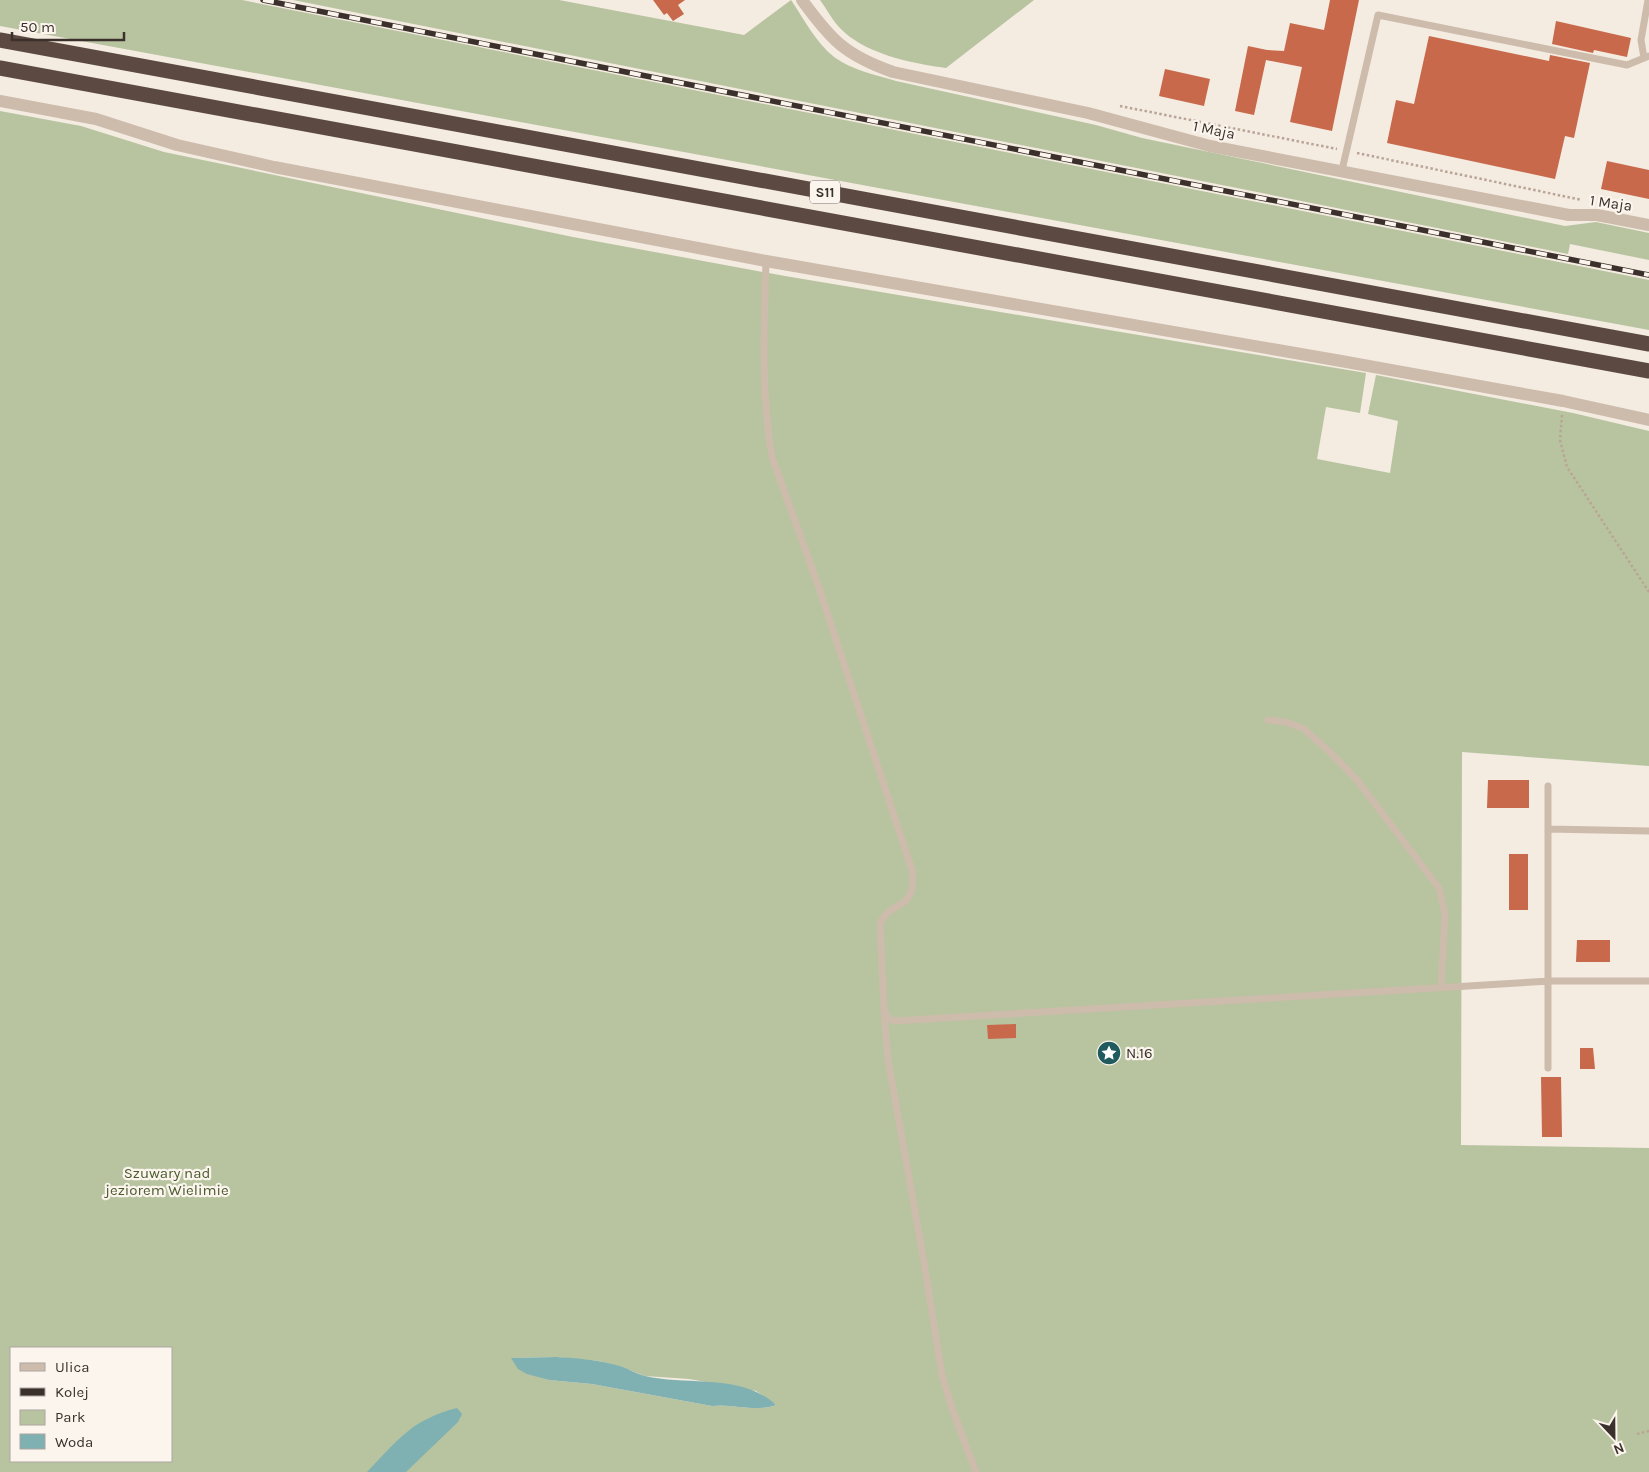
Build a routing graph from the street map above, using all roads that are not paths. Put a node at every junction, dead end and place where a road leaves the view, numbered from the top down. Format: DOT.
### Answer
graph roads {
  1 [pos="802,0"];
  2 [pos="1648,0"];
  3 [pos="0,40"];
  4 [pos="1646,57"];
  5 [pos="0,68"];
  6 [pos="0,101"];
  7 [pos="1342,170"];
  8 [pos="1649,226"];
  9 [pos="766,261"];
  10 [pos="1649,344"];
  11 [pos="1649,372"];
  12 [pos="1649,420"];
  13 [pos="1268,720"];
  14 [pos="1548,786"];
  15 [pos="1548,829"];
  16 [pos="1649,831"];
  17 [pos="1549,981"];
  18 [pos="1649,981"];
  19 [pos="1441,988"];
  20 [pos="884,1010"];
  21 [pos="1548,1068"];
  22 [pos="976,1472"];
  1 -- 7 [label="street, 1 Maja"];
  2 -- 4 [label="lane"];
  3 -- 10 [label="highway, S11"];
  4 -- 7 [label="lane"];
  5 -- 11 [label="highway, S11"];
  6 -- 9 [label="street"];
  7 -- 8 [label="street, 1 Maja"];
  9 -- 12 [label="street"];
  9 -- 20 [label="lane"];
  13 -- 19 [label="lane"];
  14 -- 15 [label="lane"];
  15 -- 16 [label="lane"];
  15 -- 17 [label="lane"];
  17 -- 18 [label="lane"];
  17 -- 19 [label="lane"];
  17 -- 21 [label="lane"];
  19 -- 20 [label="lane"];
  20 -- 22 [label="lane"];
}
